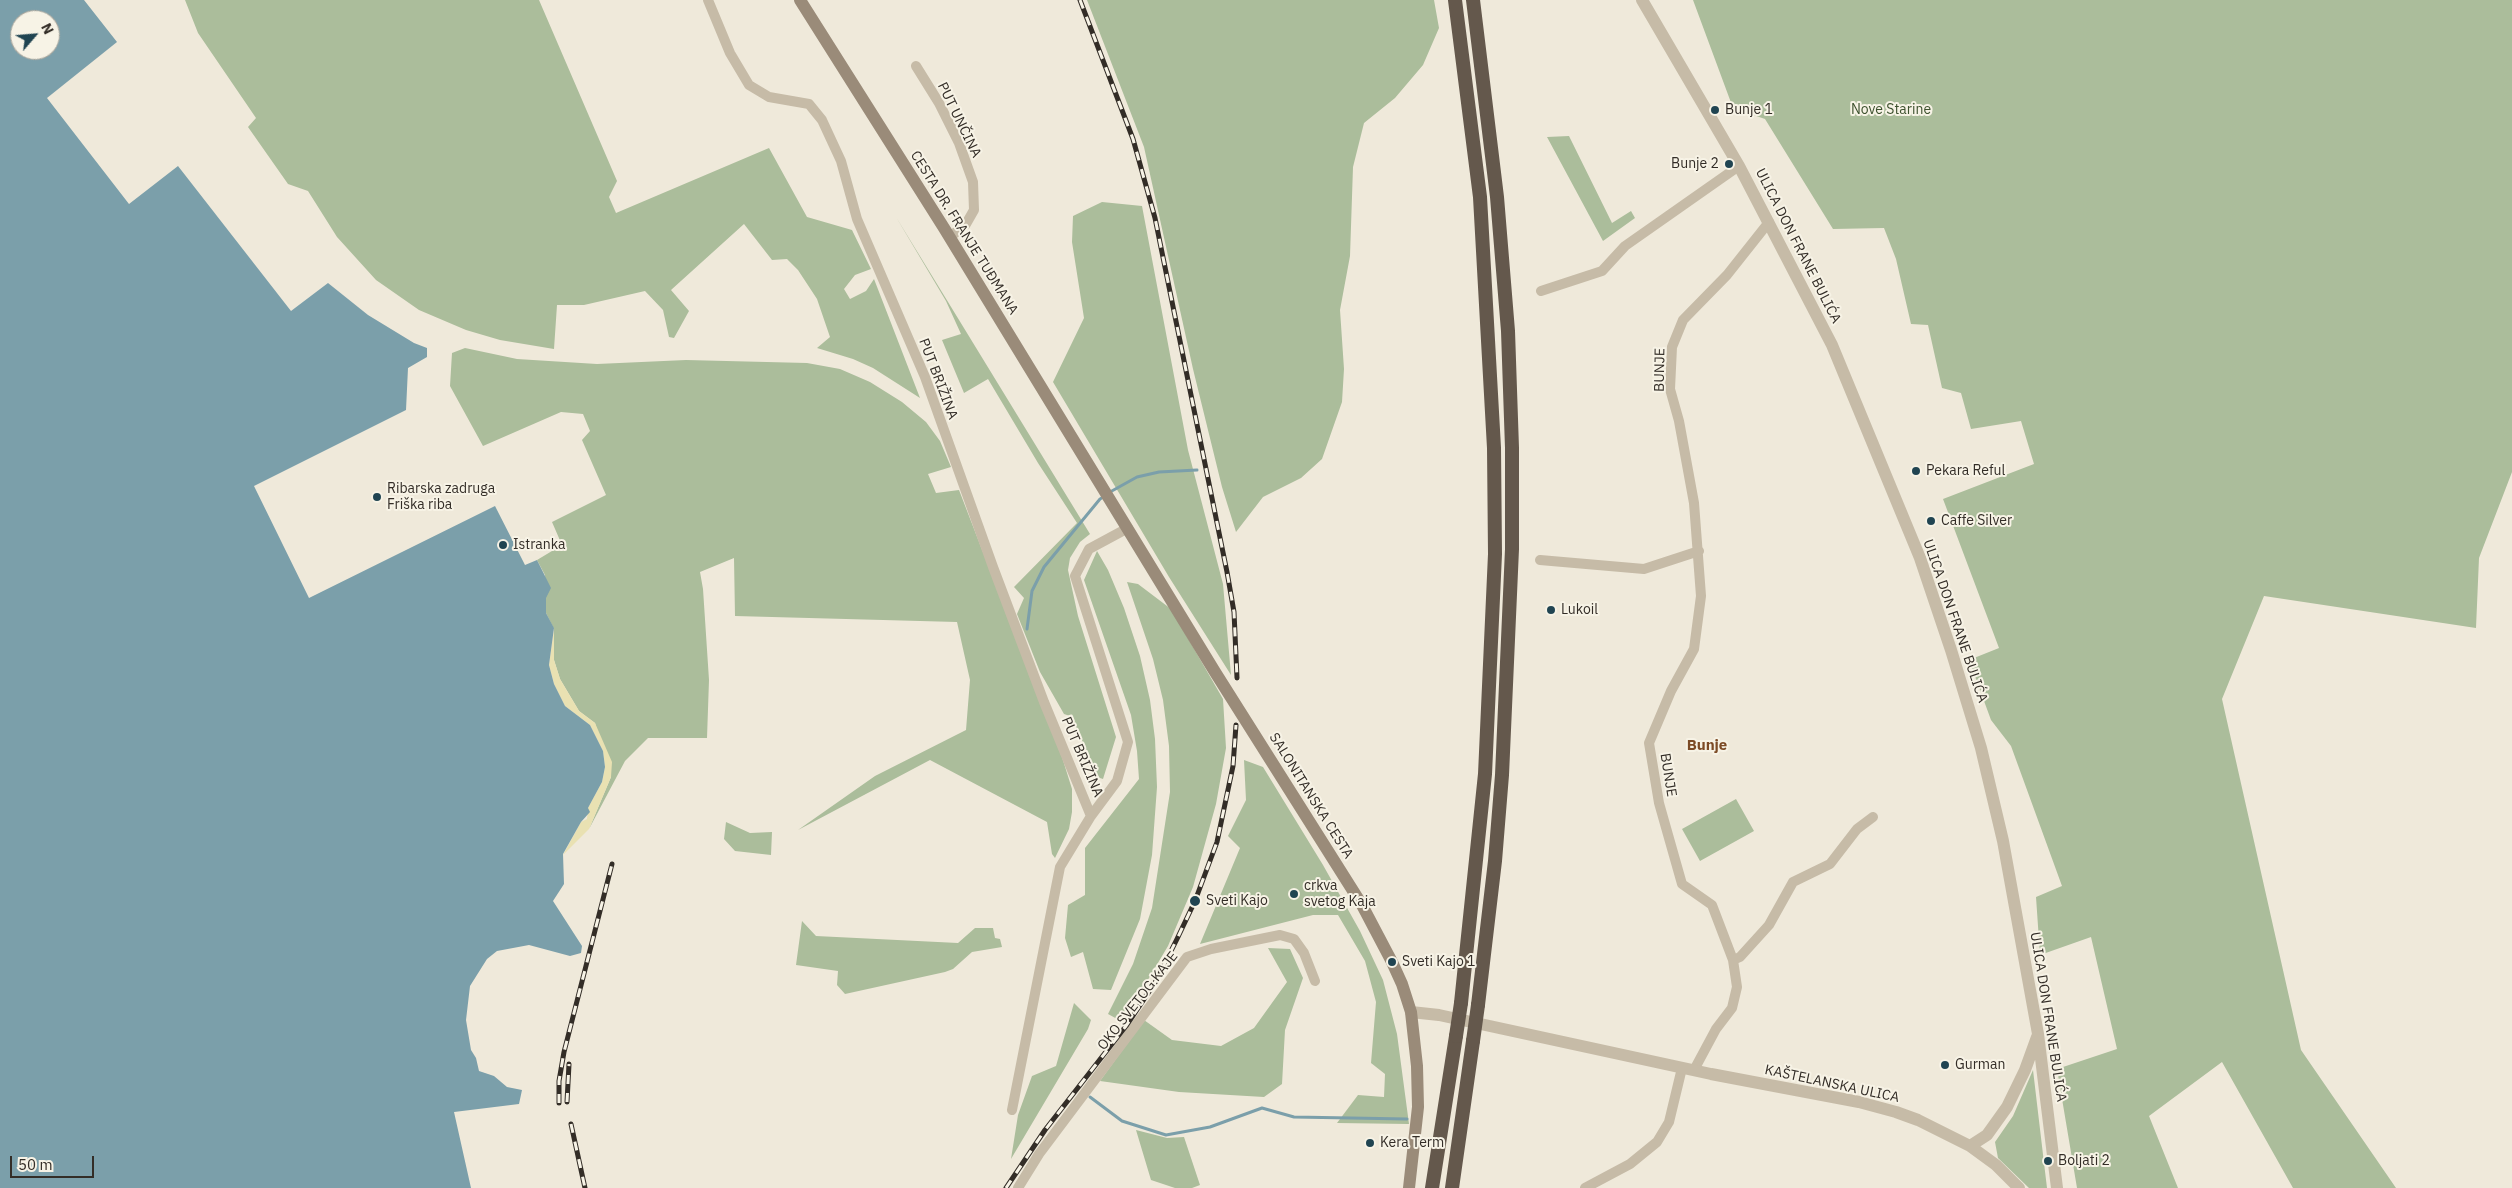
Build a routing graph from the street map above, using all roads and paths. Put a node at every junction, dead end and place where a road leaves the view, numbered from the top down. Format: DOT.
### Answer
graph roads {
  1 [pos="708,0"];
  2 [pos="800,0"];
  3 [pos="1455,0"];
  4 [pos="1473,0"];
  5 [pos="1642,0"];
  6 [pos="916,66"];
  7 [pos="1739,166"];
  8 [pos="1769,222"];
  9 [pos="950,237"];
  10 [pos="1541,291"];
  11 [pos="1116,508"];
  12 [pos="1128,528"];
  13 [pos="1699,551"];
  14 [pos="1540,560"];
  15 [pos="1091,816"];
  16 [pos="1873,817"];
  17 [pos="1733,960"];
  18 [pos="1315,981"];
  19 [pos="1411,1012"];
  20 [pos="2038,1034"];
  21 [pos="1688,1069"];
  22 [pos="1012,1110"];
  23 [pos="1970,1146"];
  24 [pos="1018,1188"];
  25 [pos="1409,1188"];
  26 [pos="1432,1188"];
  27 [pos="1452,1188"];
  28 [pos="1585,1188"];
  29 [pos="2019,1188"];
  30 [pos="2057,1188"];
  1 -- 15 [label="street, PUT BRIŽINA"];
  2 -- 9 [label="main road, CESTA DR. FRANJE TUĐMANA"];
  3 -- 26 [label="highway, bridge"];
  4 -- 27 [label="highway, bridge"];
  5 -- 7 [label="street, ULICA DON FRANE BULIĆA"];
  6 -- 9 [label="street, PUT UNČINA"];
  7 -- 8 [label="street, ULICA DON FRANE BULIĆA"];
  7 -- 10 [label="street"];
  8 -- 13 [label="street, BUNJE"];
  8 -- 20 [label="street, ULICA DON FRANE BULIĆA"];
  9 -- 11 [label="main road, CESTA DR. FRANJE TUĐMANA"];
  11 -- 12 [label="main road, SALONITANSKA CESTA"];
  12 -- 15 [label="street"];
  12 -- 19 [label="main road, SALONITANSKA CESTA"];
  13 -- 14 [label="street"];
  13 -- 17 [label="street, BUNJE"];
  15 -- 22 [label="street"];
  16 -- 17 [label="street"];
  17 -- 21 [label="street, BUNJE"];
  18 -- 24 [label="street, OKO SVETOG KAJE"];
  19 -- 21 [label="street, KAŠTELANSKA ULICA"];
  19 -- 25 [label="main road, SALONITANSKA CESTA"];
  20 -- 23 [label="street"];
  20 -- 30 [label="street, ULICA DON FRANE BULIĆA"];
  21 -- 23 [label="street, KAŠTELANSKA ULICA"];
  21 -- 28 [label="street"];
  23 -- 29 [label="street, KAŠTELANSKA ULICA"];
}
